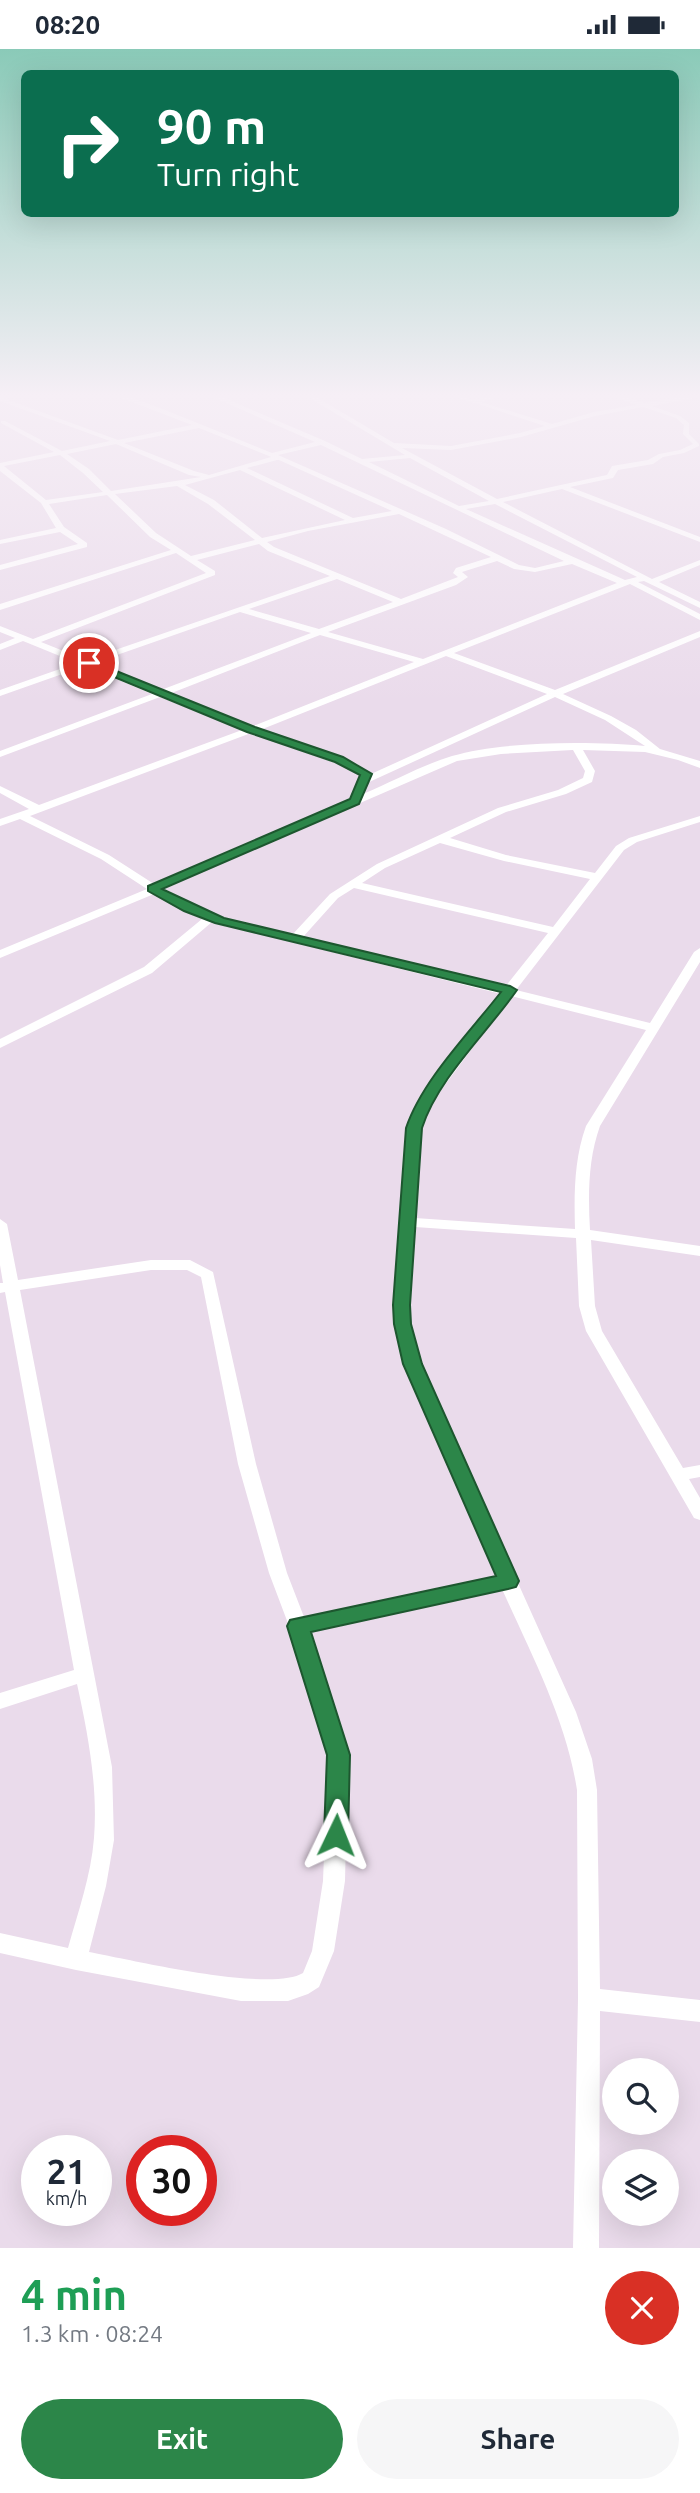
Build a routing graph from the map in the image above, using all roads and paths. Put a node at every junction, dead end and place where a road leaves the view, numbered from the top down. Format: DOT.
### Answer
graph roads {
  1 [pos="38,497"];
  2 [pos="94,497"];
  3 [pos="111,497"];
  4 [pos="201,497"];
  5 [pos="301,497"];
  6 [pos="365,497"];
  7 [pos="435,497"];
  8 [pos="484,497"];
  9 [pos="521,497"];
  10 [pos="589,497"];
  11 [pos="44,502"];
  12 [pos="496,503"];
  13 [pos="458,508"];
  14 [pos="400,512"];
  15 [pos="353,521"];
  16 [pos="61,529"];
  17 [pos="700,540"];
  18 [pos="258,541"];
  19 [pos="0,542"];
  20 [pos="178,550"];
  21 [pos="497,558"];
  22 [pos="190,559"];
  23 [pos="571,562"];
  24 [pos="700,562"];
  25 [pos="0,568"];
  26 [pos="337,576"];
  27 [pos="647,580"];
  28 [pos="627,582"];
  29 [pos="399,601"];
  30 [pos="700,605"];
  31 [pos="0,607"];
  32 [pos="238,609"];
  33 [pos="700,617"];
  34 [pos="0,629"];
  35 [pos="318,632"];
  36 [pos="700,634"];
  37 [pos="29,640"];
  38 [pos="0,647"];
  39 [pos="444,653"];
  40 [pos="423,662"];
  41 [pos="89,663"];
  42 [pos="0,693"];
  43 [pos="165,693"];
  44 [pos="554,694"];
  45 [pos="251,730"];
  46 [pos="576,747"];
  47 [pos="655,749"];
  48 [pos="0,754"];
  49 [pos="700,765"];
  50 [pos="364,781"];
  51 [pos="0,789"];
  52 [pos="355,801"];
  53 [pos="36,809"];
  54 [pos="20,815"];
  55 [pos="700,819"];
  56 [pos="0,823"];
  57 [pos="440,839"];
  58 [pos="596,877"];
  59 [pos="352,884"];
  60 [pos="153,889"];
  61 [pos="210,918"];
  62 [pos="556,931"];
  63 [pos="295,939"];
  64 [pos="3,951"];
  65 [pos="700,951"];
  66 [pos="510,990"];
  67 [pos="654,1028"];
  68 [pos="0,1044"];
  69 [pos="407,1222"];
  70 [pos="0,1224"];
  71 [pos="583,1234"];
  72 [pos="700,1251"];
  73 [pos="7,1287"];
  74 [pos="700,1471"];
  75 [pos="679,1475"];
  76 [pos="700,1513"];
  77 [pos="508,1581"];
  78 [pos="298,1626"];
  79 [pos="85,1674"];
  80 [pos="0,1701"];
  81 [pos="0,1943"];
  82 [pos="76,1960"];
  83 [pos="589,1999"];
  84 [pos="700,2011"];
  85 [pos="586,2248"];
  1 -- 11 [label="street"];
  2 -- 11 [label="street"];
  3 -- 20 [label="street"];
  4 -- 18 [label="street"];
  5 -- 15 [label="street"];
  6 -- 14 [label="street"];
  7 -- 13 [label="street"];
  8 -- 12 [label="street"];
  9 -- 12 [label="street"];
  10 -- 17 [label="street"];
  11 -- 16 [label="street"];
  12 -- 13 [label="street"];
  12 -- 27 [label="street"];
  13 -- 23 [label="street"];
  14 -- 15 [label="street"];
  14 -- 21 [label="street"];
  15 -- 18 [label="street"];
  16 -- 19 [label="street"];
  16 -- 25 [label="street"];
  18 -- 22 [label="street"];
  18 -- 26 [label="street"];
  20 -- 22 [label="street"];
  20 -- 31 [label="street"];
  21 -- 23 [label="street"];
  21 -- 29 [label="street"];
  22 -- 37 [label="street"];
  23 -- 28 [label="street"];
  24 -- 27 [label="street"];
  26 -- 29 [label="street"];
  26 -- 32 [label="street"];
  27 -- 28 [label="street"];
  27 -- 30 [label="street"];
  28 -- 33 [label="street"];
  28 -- 39 [label="street"];
  29 -- 35 [label="street"];
  32 -- 35 [label="street"];
  32 -- 41 [label="street"];
  34 -- 37 [label="street"];
  35 -- 40 [label="street"];
  35 -- 43 [label="street"];
  36 -- 44 [label="street"];
  37 -- 38 [label="street"];
  37 -- 41 [label="street"];
  39 -- 40 [label="street"];
  39 -- 44 [label="street"];
  40 -- 45 [label="street"];
  41 -- 42 [label="street"];
  41 -- 43 [label="street"];
  43 -- 45 [label="street"];
  43 -- 48 [label="street"];
  44 -- 47 [label="street"];
  44 -- 50 [label="street"];
  45 -- 50 [label="street"];
  45 -- 53 [label="street"];
  46 -- 47 [label="street"];
  46 -- 52 [label="street"];
  46 -- 57 [label="street"];
  47 -- 49 [label="street"];
  50 -- 52 [label="street"];
  51 -- 53 [label="street"];
  52 -- 60 [label="street"];
  53 -- 54 [label="street"];
  54 -- 56 [label="street"];
  54 -- 60 [label="street"];
  55 -- 58 [label="street"];
  57 -- 58 [label="street"];
  57 -- 59 [label="street"];
  58 -- 62 [label="street"];
  59 -- 62 [label="street"];
  59 -- 63 [label="street"];
  60 -- 61 [label="street"];
  60 -- 64 [label="street"];
  61 -- 63 [label="street"];
  61 -- 68 [label="street"];
  62 -- 66 [label="street"];
  63 -- 66 [label="street"];
  65 -- 67 [label="street"];
  66 -- 67 [label="street"];
  66 -- 69 [label="street"];
  67 -- 71 [label="street"];
  69 -- 71 [label="street"];
  69 -- 77 [label="street"];
  70 -- 73 [label="street"];
  71 -- 72 [label="street"];
  71 -- 75 [label="street"];
  73 -- 78 [label="street"];
  73 -- 79 [label="street"];
  74 -- 75 [label="street"];
  75 -- 76 [label="street"];
  77 -- 78 [label="street"];
  77 -- 83 [label="street"];
  78 -- 82 [label="street"];
  79 -- 80 [label="street"];
  79 -- 82 [label="street"];
  81 -- 82 [label="street"];
  83 -- 84 [label="street"];
  83 -- 85 [label="street"];
}
